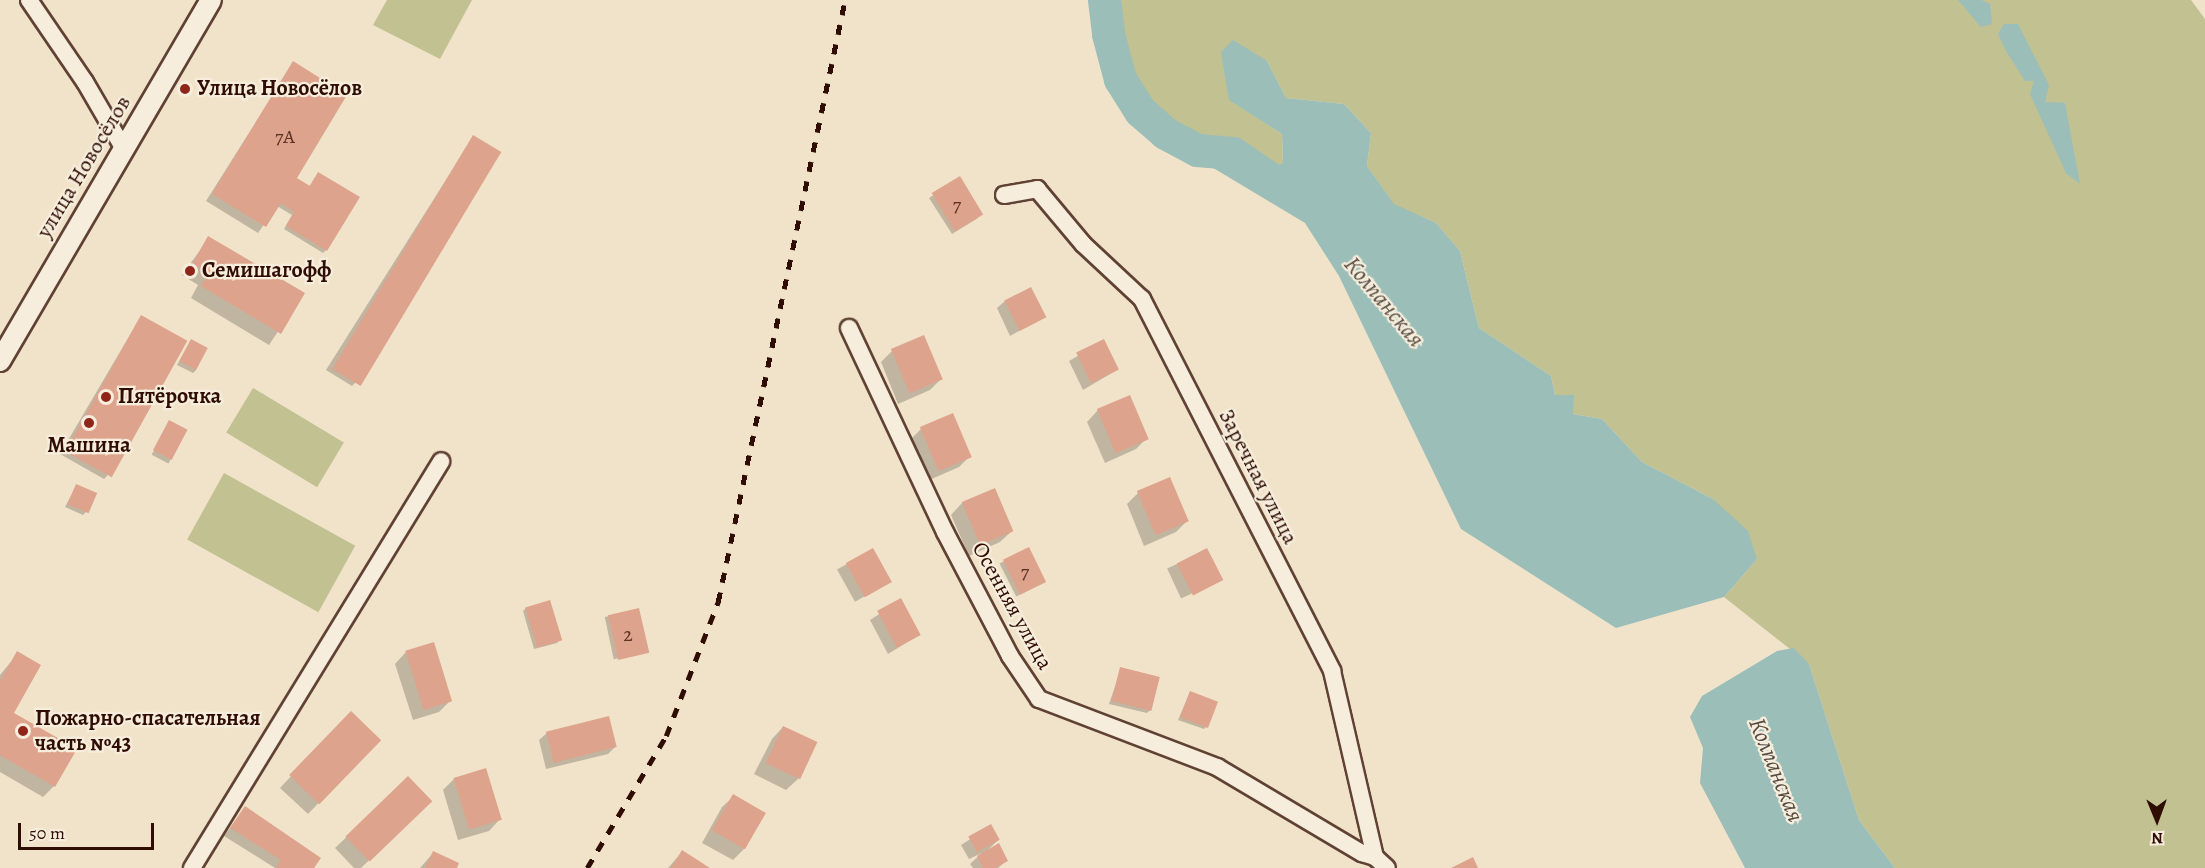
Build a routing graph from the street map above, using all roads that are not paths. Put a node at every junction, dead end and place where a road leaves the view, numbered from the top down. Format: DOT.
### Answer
graph roads {
  1 [pos="29,0"];
  2 [pos="211,0"];
  3 [pos="124,149"];
  4 [pos="1004,195"];
  5 [pos="849,328"];
  6 [pos="0,361"];
  7 [pos="441,461"];
  8 [pos="1382,862"];
  9 [pos="192,868"];
  1 -- 3 [label="street"];
  2 -- 3 [label="street, улица Новосёлов"];
  3 -- 6 [label="street, улица Новосёлов"];
  4 -- 8 [label="street, Заречная улица"];
  5 -- 8 [label="street, Осенняя улица"];
  7 -- 9 [label="street"];
}
